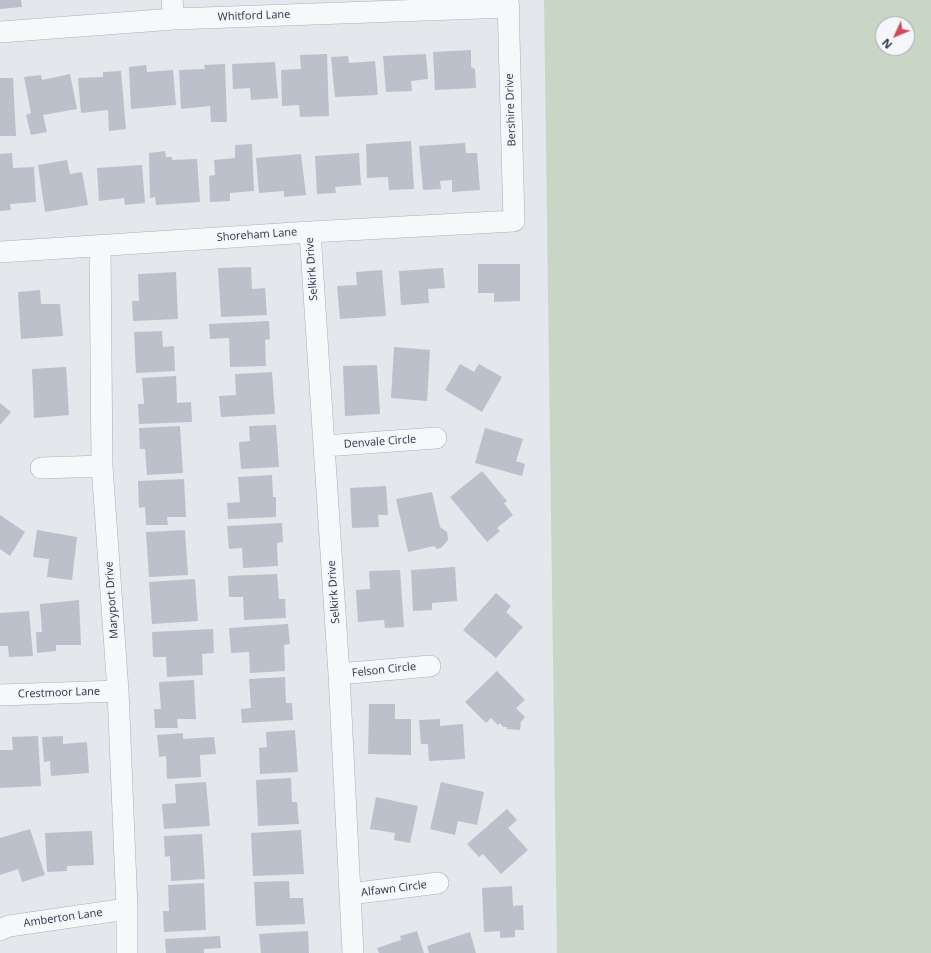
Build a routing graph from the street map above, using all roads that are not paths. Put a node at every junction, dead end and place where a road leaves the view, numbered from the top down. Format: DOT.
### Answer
graph roads {
  1 [pos="508,4"];
  2 [pos="173,9"];
  3 [pos="0,32"];
  4 [pos="514,221"];
  5 [pos="310,232"];
  6 [pos="100,247"];
  7 [pos="0,252"];
  8 [pos="436,438"];
  9 [pos="324,446"];
  10 [pos="102,466"];
  11 [pos="41,468"];
  12 [pos="430,666"];
  13 [pos="339,674"];
  14 [pos="118,690"];
  15 [pos="0,695"];
  16 [pos="438,883"];
  17 [pos="350,894"];
  18 [pos="127,909"];
  19 [pos="0,930"];
  20 [pos="127,953"];
  21 [pos="353,953"];
  1 -- 2 [label="street, Whitford Lane"];
  1 -- 4 [label="street, Bershire Drive"];
  2 -- 3 [label="street, Whitford Lane"];
  4 -- 5 [label="street, Shoreham Lane"];
  5 -- 6 [label="street, Shoreham Lane"];
  5 -- 9 [label="street, Selkirk Drive"];
  6 -- 7 [label="street, Shoreham Lane"];
  6 -- 10 [label="street, Maryport Drive"];
  8 -- 9 [label="street, Denvale Circle"];
  9 -- 13 [label="street, Selkirk Drive"];
  10 -- 11 [label="street"];
  10 -- 14 [label="street, Maryport Drive"];
  12 -- 13 [label="street, Felson Circle"];
  13 -- 17 [label="street, Selkirk Drive"];
  14 -- 15 [label="street, Crestmoor Lane"];
  14 -- 18 [label="street, Maryport Drive"];
  16 -- 17 [label="street, Alfawn Circle"];
  17 -- 21 [label="street, Selkirk Drive"];
  18 -- 19 [label="street, Amberton Lane"];
  18 -- 20 [label="street, Maryport Drive"];
}
